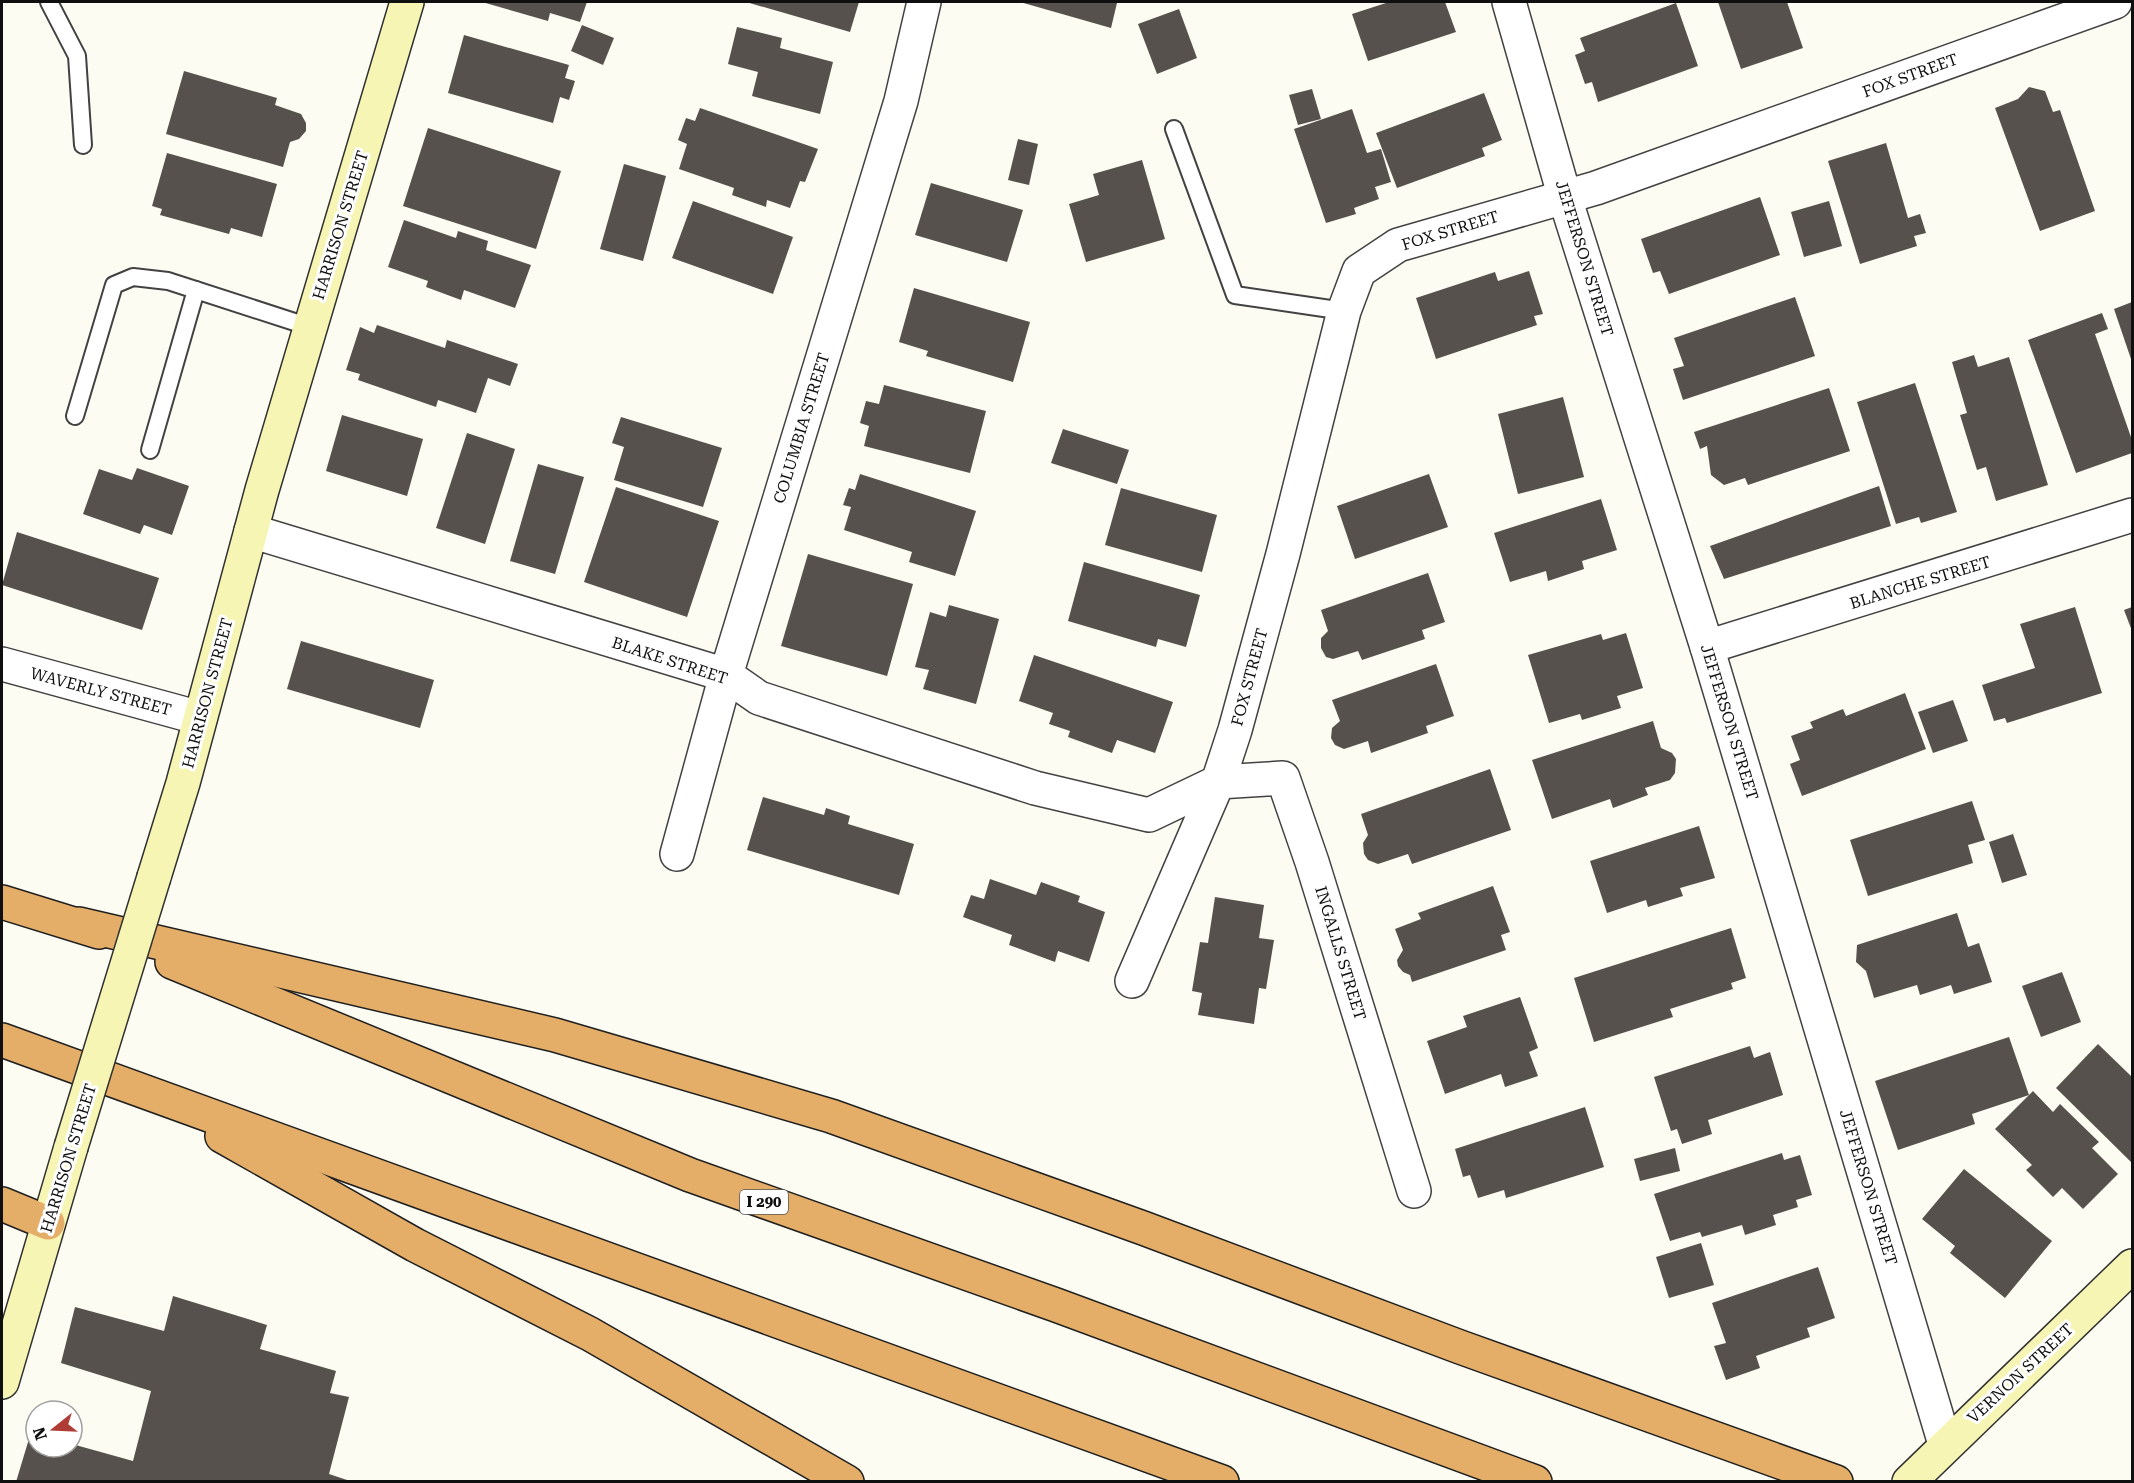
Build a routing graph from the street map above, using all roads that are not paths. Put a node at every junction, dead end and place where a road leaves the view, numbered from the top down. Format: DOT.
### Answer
graph roads {
  1 [pos="49,2"];
  2 [pos="407,2"];
  3 [pos="924,2"];
  4 [pos="1509,2"];
  5 [pos="2115,2"];
  6 [pos="1174,129"];
  7 [pos="83,145"];
  8 [pos="1565,198"];
  9 [pos="196,290"];
  10 [pos="1344,311"];
  11 [pos="310,327"];
  12 [pos="75,416"];
  13 [pos="150,450"];
  14 [pos="2133,515"];
  15 [pos="251,531"];
  16 [pos="1707,647"];
  17 [pos="2,664"];
  18 [pos="726,675"];
  19 [pos="200,718"];
  20 [pos="1218,782"];
  21 [pos="677,854"];
  22 [pos="2,902"];
  23 [pos="80,924"];
  24 [pos="1132,981"];
  25 [pos="2,1040"];
  26 [pos="142,1090"];
  27 [pos="1414,1191"];
  28 [pos="2,1204"];
  29 [pos="48,1223"];
  30 [pos="2133,1266"];
  31 [pos="2,1382"];
  32 [pos="1945,1444"];
  33 [pos="847,1482"];
  34 [pos="1222,1482"];
  35 [pos="1535,1482"];
  36 [pos="1836,1482"];
  37 [pos="1909,1482"];
  1 -- 7 [label="lane"];
  2 -- 11 [label="street, HARRISON STREET"];
  3 -- 18 [label="street, COLUMBIA STREET"];
  4 -- 8 [label="street, JEFFERSON STREET"];
  5 -- 8 [label="street, FOX STREET"];
  6 -- 10 [label="lane"];
  8 -- 10 [label="street, FOX STREET"];
  8 -- 16 [label="street, JEFFERSON STREET"];
  9 -- 11 [label="lane"];
  9 -- 12 [label="lane"];
  9 -- 13 [label="lane"];
  10 -- 20 [label="street, FOX STREET"];
  11 -- 15 [label="street, HARRISON STREET"];
  14 -- 16 [label="street, BLANCHE STREET"];
  15 -- 18 [label="street, BLAKE STREET"];
  15 -- 19 [label="street, HARRISON STREET"];
  16 -- 32 [label="street, JEFFERSON STREET"];
  17 -- 19 [label="street, WAVERLY STREET"];
  18 -- 20 [label="street, BLAKE STREET"];
  18 -- 21 [label="street, COLUMBIA STREET"];
  19 -- 29 [label="street, HARRISON STREET, bridge"];
  20 -- 24 [label="street, FOX STREET"];
  20 -- 27 [label="street, INGALLS STREET"];
  22 -- 23 [label="highway, I 290"];
  23 -- 35 [label="highway, I 290"];
  23 -- 36 [label="highway"];
  25 -- 26 [label="highway"];
  26 -- 33 [label="highway"];
  26 -- 34 [label="highway"];
  28 -- 29 [label="highway"];
  29 -- 31 [label="street, HARRISON STREET"];
  30 -- 32 [label="street, VERNON STREET"];
  32 -- 37 [label="street, VERNON STREET"];
}
